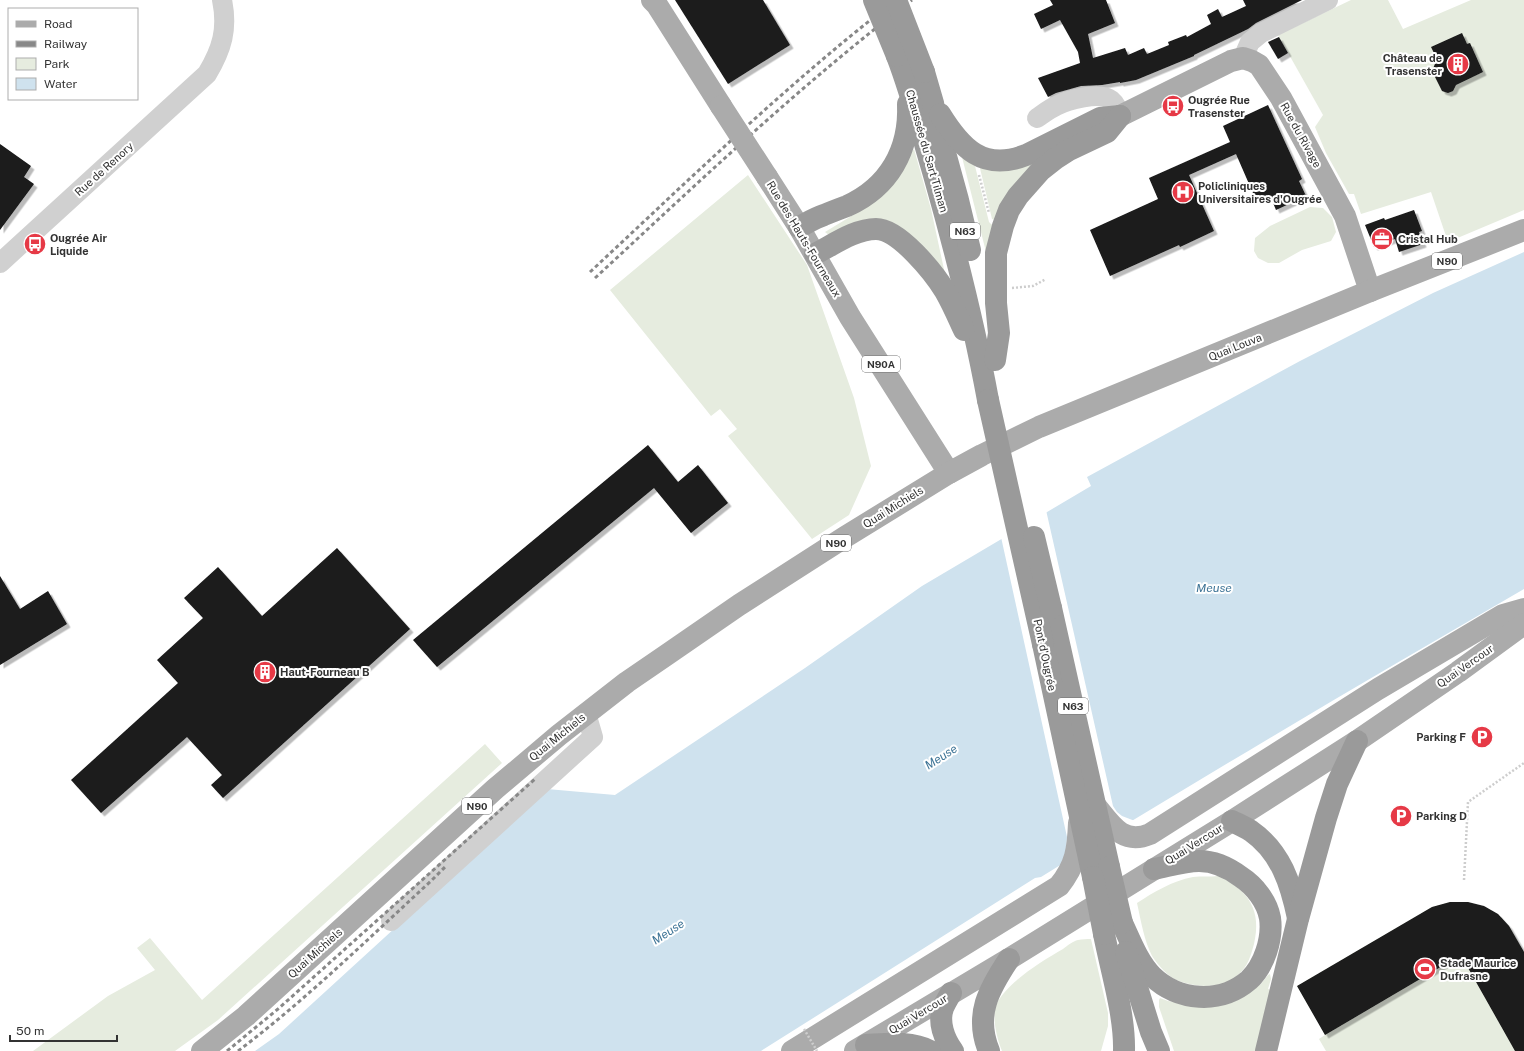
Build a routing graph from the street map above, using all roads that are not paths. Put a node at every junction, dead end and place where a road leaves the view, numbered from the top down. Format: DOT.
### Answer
graph roads {
  1 [pos="222,0"];
  2 [pos="874,0"];
  3 [pos="896,0"];
  4 [pos="1328,0"];
  5 [pos="655,2"];
  6 [pos="1243,58"];
  7 [pos="915,76"];
  8 [pos="933,103"];
  9 [pos="1120,116"];
  10 [pos="1037,118"];
  11 [pos="799,227"];
  12 [pos="1524,230"];
  13 [pos="815,254"];
  14 [pos="1,262"];
  15 [pos="1370,291"];
  16 [pos="988,363"];
  17 [pos="994,397"];
  18 [pos="949,473"];
  19 [pos="1524,609"];
  20 [pos="1524,624"];
  21 [pos="586,713"];
  22 [pos="1357,740"];
  23 [pos="1087,809"];
  24 [pos="1232,821"];
  25 [pos="1154,869"];
  26 [pos="1298,919"];
  27 [pos="391,921"];
  28 [pos="1113,928"];
  29 [pos="1009,959"];
  30 [pos="1110,961"];
  31 [pos="951,993"];
  32 [pos="1120,1012"];
  33 [pos="861,1048"];
  34 [pos="202,1051"];
  35 [pos="792,1051"];
  36 [pos="930,1051"];
  37 [pos="953,1051"];
  38 [pos="989,1051"];
  39 [pos="1111,1051"];
  40 [pos="1124,1051"];
  41 [pos="1134,1051"];
  42 [pos="1159,1051"];
  43 [pos="1266,1051"];
  1 -- 14 [label="street, Rue de Renory"];
  2 -- 7 [label="highway, Chaussée du Sart Tilman / N63, bridge"];
  3 -- 7 [label="highway, Chaussée du Sart Tilman / N63, bridge"];
  4 -- 6 [label="street"];
  5 -- 11 [label="main road, Rue des Hauts-Fourneaux, bridge"];
  6 -- 9 [label="main road"];
  6 -- 15 [label="main road, Rue du Rivage"];
  7 -- 8 [label="highway, Chaussée du Sart Tilman / N63"];
  7 -- 11 [label="highway"];
  7 -- 16 [label="highway, Chaussée du Sart Tilman / N63"];
  8 -- 9 [label="highway"];
  8 -- 16 [label="highway, Chaussée du Sart Tilman / N63"];
  9 -- 10 [label="street"];
  9 -- 16 [label="highway"];
  11 -- 13 [label="main road, Rue des Hauts-Fourneaux / N90A"];
  12 -- 15 [label="main road, Quai Louva / N90"];
  13 -- 16 [label="highway"];
  13 -- 18 [label="main road, Rue des Hauts-Fourneaux / N90A"];
  15 -- 18 [label="main road, Quai Louva / N90"];
  16 -- 17 [label="highway, Chaussée du Sart Tilman / N63"];
  17 -- 23 [label="highway, Pont d'Ougrée / N63, bridge"];
  18 -- 21 [label="main road, Quai Michiels / N90"];
  19 -- 23 [label="main road"];
  20 -- 22 [label="main road, Quai Vercour"];
  21 -- 27 [label="street"];
  21 -- 34 [label="main road, Quai Michiels / N90"];
  22 -- 24 [label="main road, Quai Vercour"];
  22 -- 26 [label="highway"];
  23 -- 28 [label="highway, Pont d'Ougrée / N63, bridge"];
  23 -- 35 [label="main road"];
  24 -- 25 [label="main road, Quai Vercour"];
  24 -- 26 [label="highway"];
  25 -- 28 [label="highway"];
  25 -- 29 [label="main road, Quai Vercour"];
  26 -- 43 [label="highway"];
  28 -- 30 [label="highway, N63"];
  28 -- 42 [label="highway, N63"];
  29 -- 31 [label="main road, Quai Vercour"];
  29 -- 38 [label="highway"];
  30 -- 32 [label="highway, N63"];
  30 -- 39 [label="highway"];
  31 -- 33 [label="main road, Quai Vercour"];
  31 -- 37 [label="highway"];
  32 -- 40 [label="highway, N63"];
  32 -- 41 [label="street"];
  33 -- 36 [label="highway"];
}
